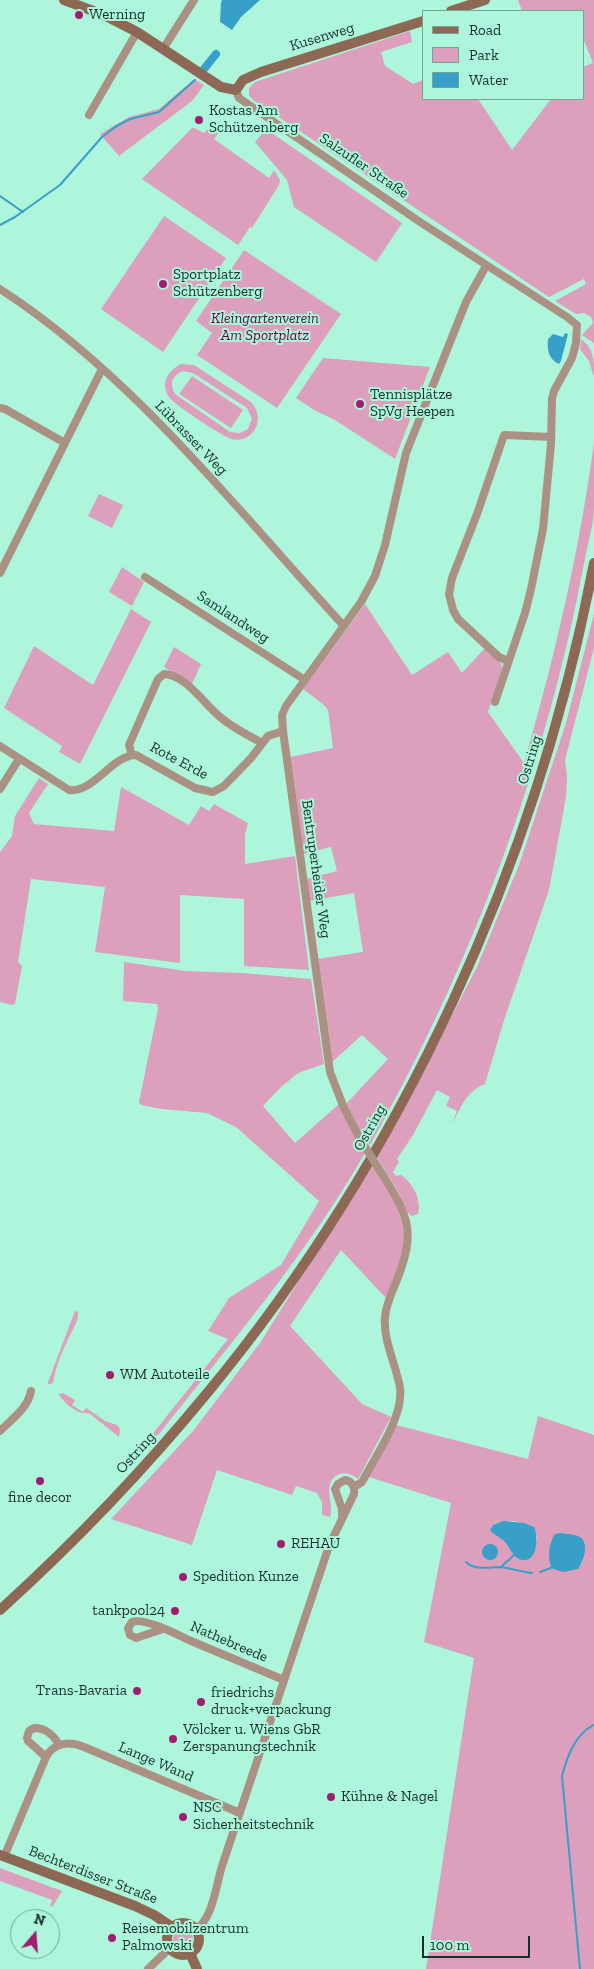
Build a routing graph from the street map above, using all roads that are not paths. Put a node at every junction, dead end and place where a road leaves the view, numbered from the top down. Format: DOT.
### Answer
graph roads {
  1 [pos="64,0"];
  2 [pos="194,0"];
  3 [pos="485,0"];
  4 [pos="454,10"];
  5 [pos="422,20"];
  6 [pos="137,32"];
  7 [pos="163,48"];
  8 [pos="236,90"];
  9 [pos="89,115"];
  10 [pos="486,266"];
  11 [pos="0,289"];
  12 [pos="102,369"];
  13 [pos="0,408"];
  14 [pos="551,437"];
  15 [pos="65,444"];
  16 [pos="594,563"];
  17 [pos="0,573"];
  18 [pos="145,577"];
  19 [pos="344,626"];
  20 [pos="508,661"];
  21 [pos="305,680"];
  22 [pos="495,702"];
  23 [pos="283,731"];
  24 [pos="262,743"];
  25 [pos="0,746"];
  26 [pos="132,755"];
  27 [pos="19,759"];
  28 [pos="0,789"];
  29 [pos="31,1391"];
  30 [pos="0,1431"];
  31 [pos="354,1487"];
  32 [pos="342,1517"];
  33 [pos="0,1610"];
  34 [pos="163,1629"];
  35 [pos="284,1680"];
  36 [pos="59,1745"];
  37 [pos="46,1757"];
  38 [pos="240,1813"];
  39 [pos="2,1856"];
  40 [pos="172,1927"];
  41 [pos="196,1930"];
  42 [pos="170,1948"];
  43 [pos="190,1953"];
  44 [pos="148,1969"];
  45 [pos="197,1969"];
  1 -- 6 [label="main road, Salzufler Straße"];
  2 -- 7 [label="street"];
  3 -- 4 [label="main road"];
  5 -- 8 [label="main road, Kusenweg"];
  6 -- 7 [label="main road, Salzufler Straße"];
  6 -- 9 [label="street"];
  7 -- 8 [label="main road, Salzufler Straße"];
  8 -- 10 [label="street, Salzufler Straße"];
  10 -- 14 [label="street, Salzufler Straße"];
  10 -- 19 [label="street, Bentruperheider Weg"];
  11 -- 12 [label="street, Lübrasser Weg"];
  12 -- 15 [label="street"];
  12 -- 19 [label="street, Lübrasser Weg"];
  13 -- 15 [label="street"];
  14 -- 20 [label="street"];
  14 -- 20 [label="street"];
  15 -- 17 [label="street"];
  16 -- 33 [label="main road, Ostring"];
  18 -- 21 [label="street, Samlandweg"];
  19 -- 21 [label="street, Bentruperheider Weg"];
  20 -- 22 [label="street"];
  21 -- 23 [label="street, Bentruperheider Weg"];
  23 -- 24 [label="street, Rote Erde"];
  23 -- 31 [label="street, Bentruperheider Weg, bridge"];
  24 -- 26 [label="street, Rote Erde"];
  24 -- 26 [label="street"];
  25 -- 27 [label="street, Rote Erde"];
  26 -- 27 [label="street, Rote Erde"];
  27 -- 28 [label="street"];
  29 -- 30 [label="street"];
  31 -- 32 [label="street, Bentruperheider Weg"];
  31 -- 32 [label="street"];
  32 -- 35 [label="street, Bentruperheider Weg"];
  34 -- 35 [label="street, Nathebreede"];
  35 -- 38 [label="street, Bentruperheider Weg"];
  36 -- 37 [label="street"];
  36 -- 37 [label="street"];
  36 -- 38 [label="street, Lange Wand"];
  37 -- 39 [label="street"];
  38 -- 41 [label="street, Bentruperheider Weg"];
  39 -- 40 [label="main road, Bechterdisser Straße"];
  40 -- 41 [label="main road"];
  40 -- 42 [label="main road"];
  41 -- 43 [label="main road"];
  42 -- 43 [label="main road"];
  42 -- 44 [label="street"];
  43 -- 45 [label="main road"];
}
